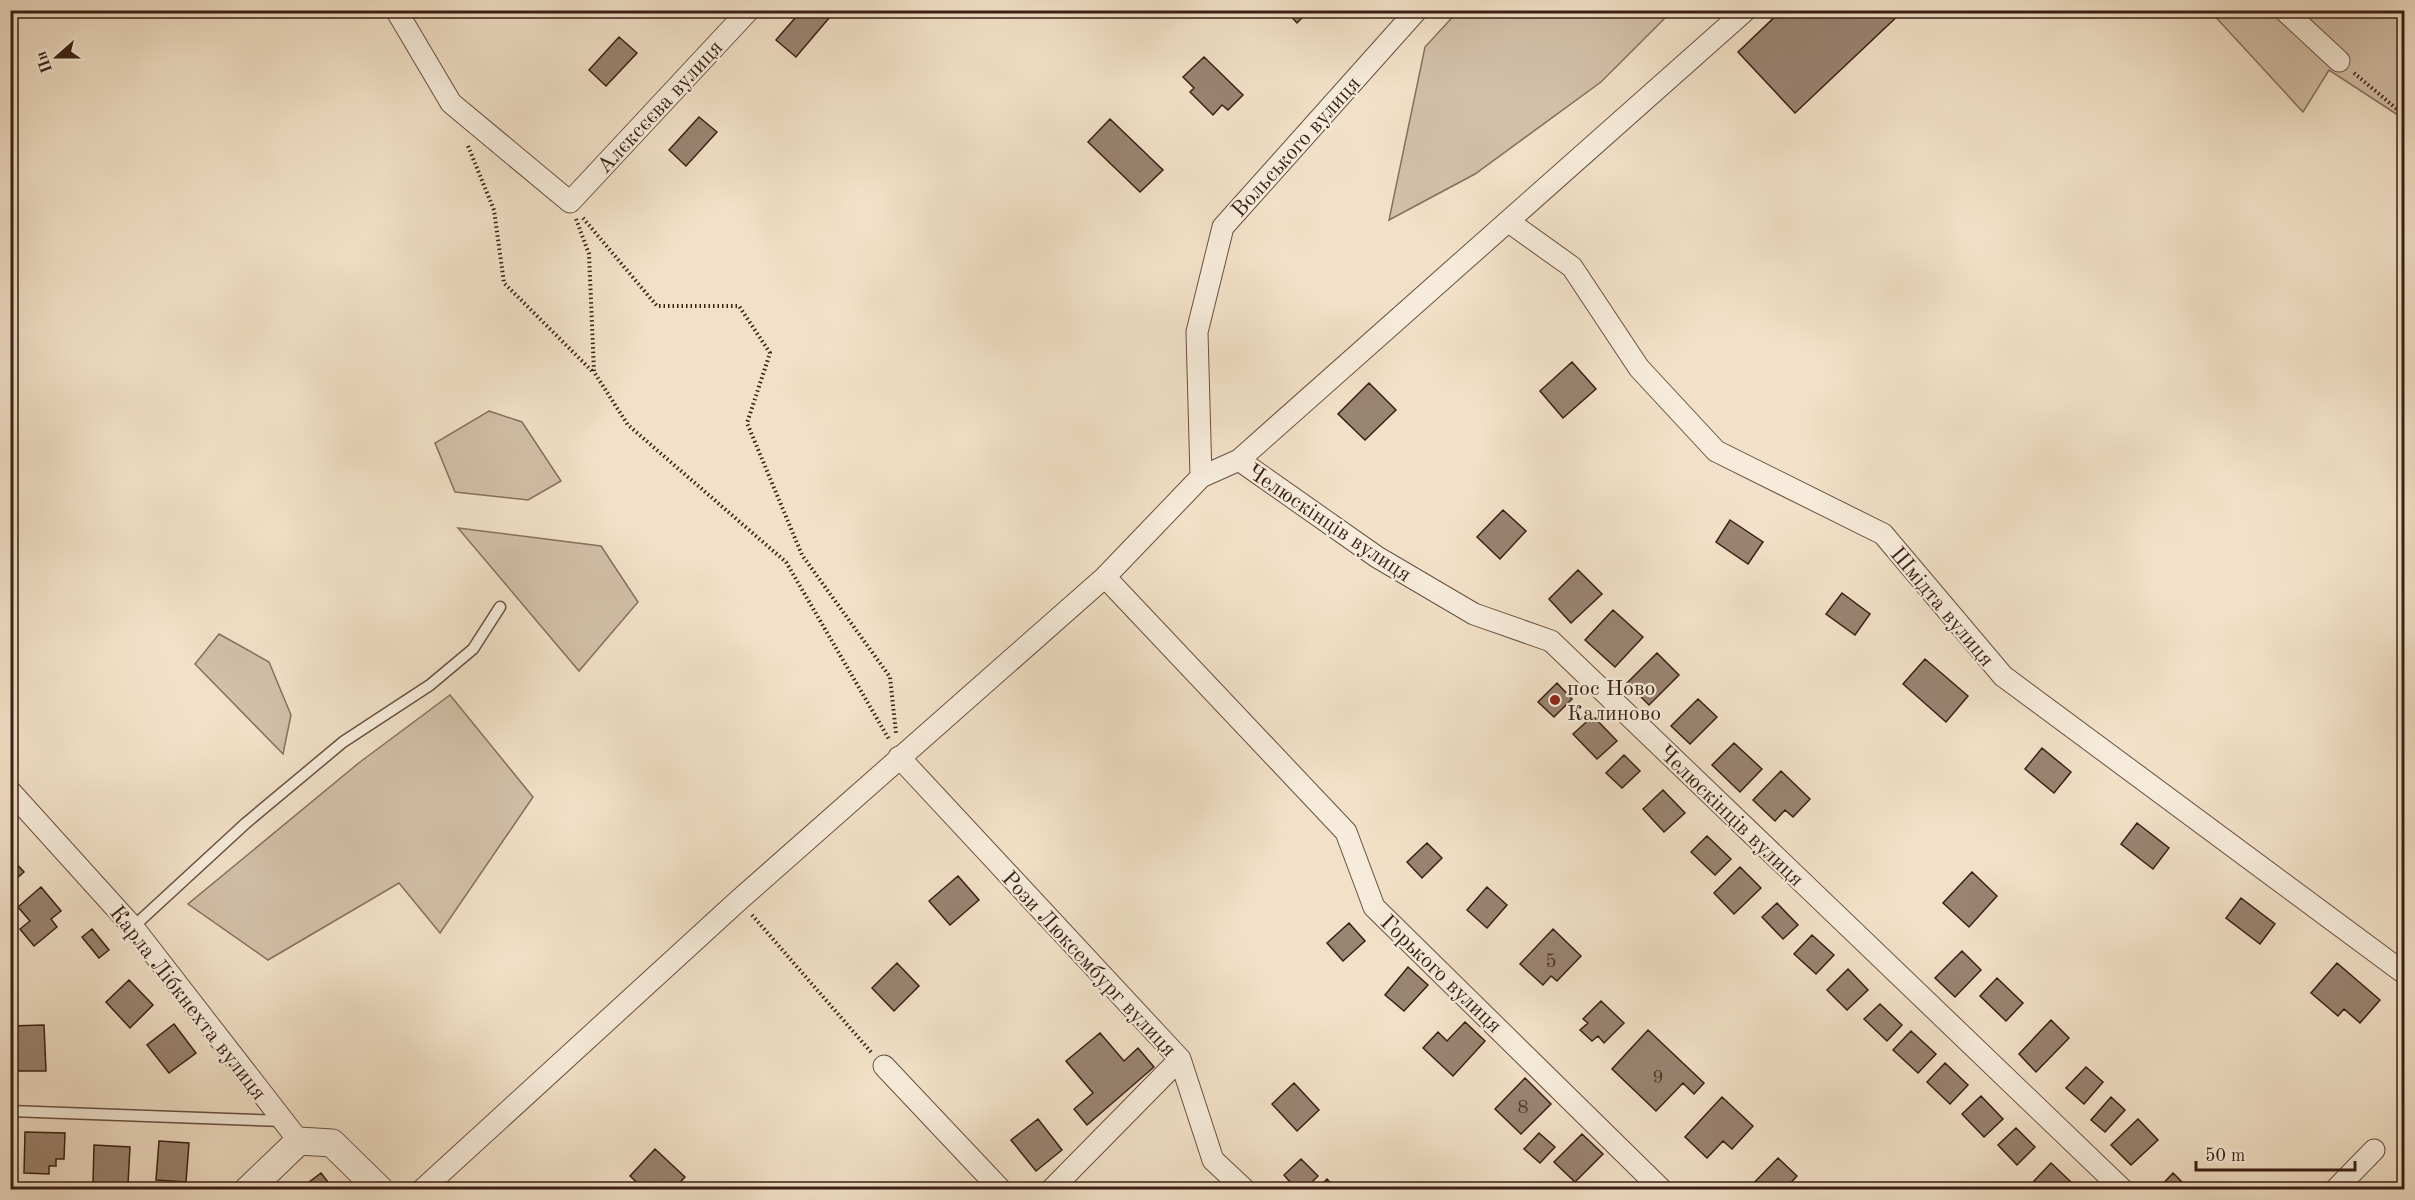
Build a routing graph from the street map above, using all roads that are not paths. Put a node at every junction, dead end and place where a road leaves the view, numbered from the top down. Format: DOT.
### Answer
graph roads {
  1 [pos="396,10"];
  2 [pos="749,10"];
  3 [pos="1417,10"];
  4 [pos="1746,10"];
  5 [pos="2284,10"];
  6 [pos="2339,61"];
  7 [pos="1509,222"];
  8 [pos="1239,460"];
  9 [pos="1201,477"];
  10 [pos="1105,577"];
  11 [pos="500,607"];
  12 [pos="899,757"];
  13 [pos="10,791"];
  14 [pos="133,927"];
  15 [pos="2404,973"];
  16 [pos="1180,1059"];
  17 [pos="884,1066"];
  18 [pos="10,1112"];
  19 [pos="292,1131"];
  20 [pos="2374,1150"];
  21 [pos="248,1190"];
  22 [pos="380,1190"];
  23 [pos="422,1190"];
  24 [pos="1001,1190"];
  25 [pos="1051,1190"];
  26 [pos="1245,1190"];
  27 [pos="1662,1190"];
  28 [pos="2123,1190"];
  29 [pos="2334,1190"];
  1 -- 2 [label="street, Алєксєєва вулиця"];
  3 -- 9 [label="street, Вольського вулиця"];
  4 -- 7 [label="street"];
  5 -- 6 [label="street"];
  7 -- 8 [label="street"];
  7 -- 15 [label="street, Шмідта вулиця"];
  8 -- 9 [label="street"];
  8 -- 28 [label="street, Челюскінців вулиця"];
  9 -- 10 [label="street"];
  10 -- 12 [label="street"];
  10 -- 27 [label="street, Горького вулиця"];
  11 -- 14 [label="lane"];
  12 -- 16 [label="street, Рози Люксембург вулиця"];
  12 -- 23 [label="street"];
  13 -- 14 [label="street, Карла Лібкнехта вулиця"];
  14 -- 19 [label="street, Карла Лібкнехта вулиця"];
  16 -- 25 [label="street"];
  16 -- 26 [label="street, Рози Люксембург вулиця"];
  17 -- 24 [label="street"];
  18 -- 19 [label="lane"];
  19 -- 21 [label="street"];
  19 -- 22 [label="street"];
  20 -- 29 [label="street"];
}
